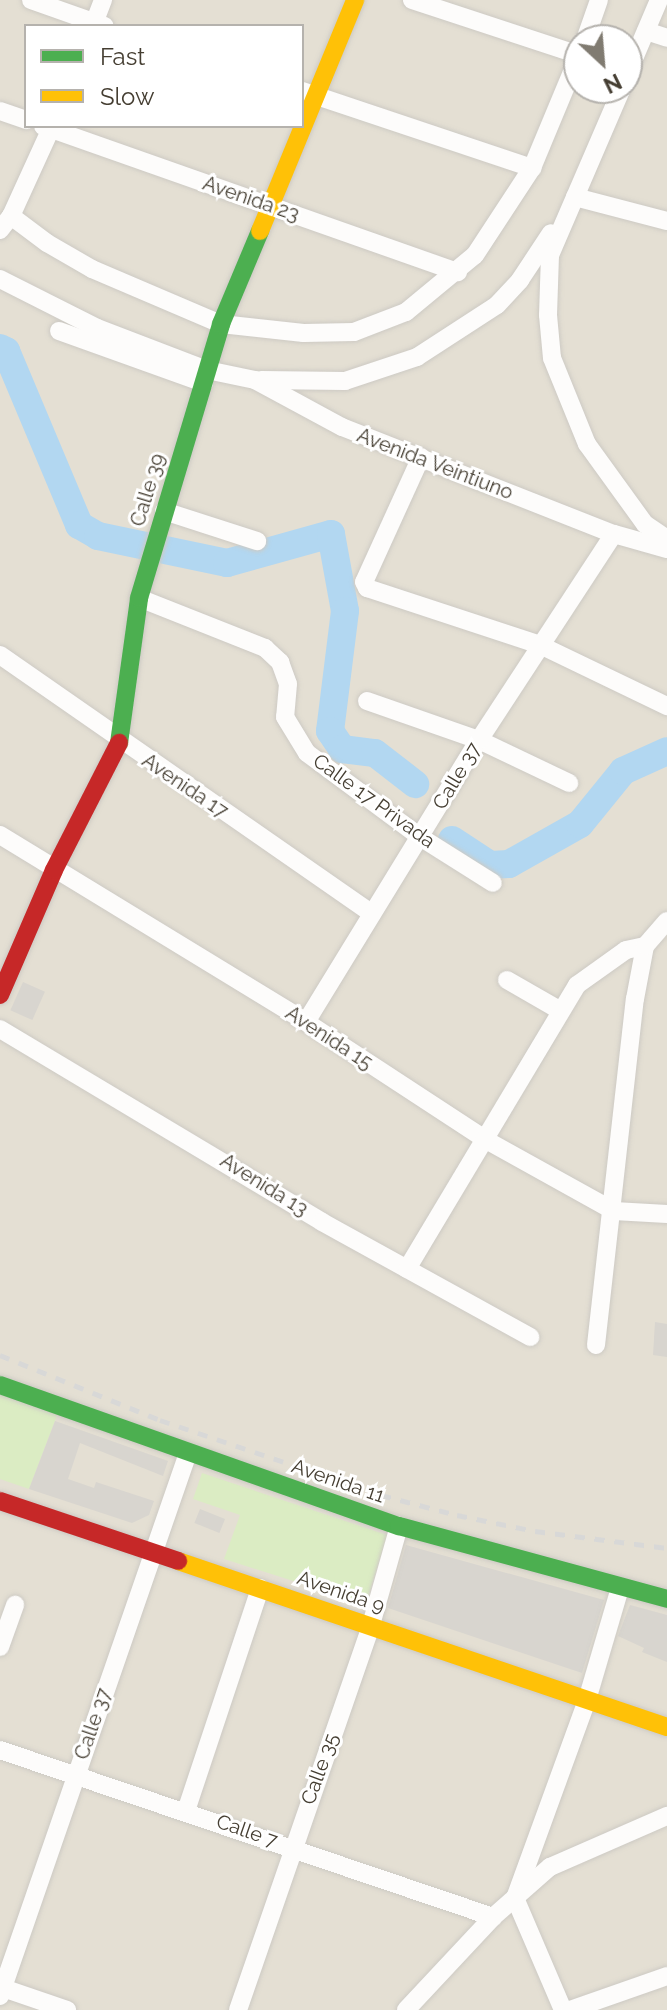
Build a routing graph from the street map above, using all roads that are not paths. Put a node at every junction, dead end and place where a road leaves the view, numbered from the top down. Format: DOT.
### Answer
graph roads {
  1 [pos="31,0"];
  2 [pos="103,0"];
  3 [pos="355,0"];
  4 [pos="412,0"];
  5 [pos="599,0"];
  6 [pos="659,0"];
  7 [pos="94,24"];
  8 [pos="97,24"];
  9 [pos="591,24"];
  10 [pos="646,31"];
  11 [pos="643,38"];
  12 [pos="667,38"];
  13 [pos="563,50"];
  14 [pos="309,93"];
  15 [pos="563,93"];
  16 [pos="615,104"];
  17 [pos="0,111"];
  18 [pos="24,119"];
  19 [pos="49,128"];
  20 [pos="52,128"];
  21 [pos="298,128"];
  22 [pos="532,168"];
  23 [pos="575,197"];
  24 [pos="272,206"];
  25 [pos="667,221"];
  26 [pos="6,223"];
  27 [pos="458,272"];
  28 [pos="0,279"];
  29 [pos="221,324"];
  30 [pos="59,331"];
  31 [pos="205,377"];
  32 [pos="255,380"];
  33 [pos="421,457"];
  34 [pos="164,511"];
  35 [pos="614,534"];
  36 [pos="667,539"];
  37 [pos="257,541"];
  38 [pos="667,549"];
  39 [pos="139,598"];
  40 [pos="540,645"];
  41 [pos="0,655"];
  42 [pos="367,701"];
  43 [pos="667,706"];
  44 [pos="479,740"];
  45 [pos="120,741"];
  46 [pos="569,783"];
  47 [pos="0,835"];
  48 [pos="420,837"];
  49 [pos="54,870"];
  50 [pos="493,883"];
  51 [pos="372,914"];
  52 [pos="667,921"];
  53 [pos="645,946"];
  54 [pos="507,980"];
  55 [pos="0,995"];
  56 [pos="561,1011"];
  57 [pos="306,1022"];
  58 [pos="0,1029"];
  59 [pos="486,1140"];
  60 [pos="614,1211"];
  61 [pos="667,1214"];
  62 [pos="407,1269"];
  63 [pos="530,1337"];
  64 [pos="596,1345"];
  65 [pos="0,1385"];
  66 [pos="188,1453"];
  67 [pos="0,1501"];
  68 [pos="399,1526"];
  69 [pos="152,1552"];
  70 [pos="260,1588"];
  71 [pos="620,1588"];
  72 [pos="667,1599"];
  73 [pos="15,1605"];
  74 [pos="371,1625"];
  75 [pos="0,1647"];
  76 [pos="587,1700"];
  77 [pos="667,1727"];
  78 [pos="0,1750"];
  79 [pos="75,1776"];
  80 [pos="186,1811"];
  81 [pos="667,1816"];
  82 [pos="293,1847"];
  83 [pos="515,1898"];
  84 [pos="493,1917"];
  85 [pos="667,1976"];
  86 [pos="1,1991"];
  87 [pos="67,2010"];
  88 [pos="238,2010"];
  89 [pos="406,2010"];
  90 [pos="563,2010"];
  91 [pos="570,2010"];
  1 -- 7 [label="street"];
  2 -- 8 [label="street"];
  3 -- 14 [label="main road, Calle 39"];
  4 -- 13 [label="street"];
  5 -- 9 [label="street"];
  6 -- 10 [label="street"];
  10 -- 11 [label="street"];
  10 -- 12 [label="street"];
  14 -- 22 [label="street"];
  15 -- 22 [label="street"];
  16 -- 23 [label="street"];
  17 -- 18 [label="street"];
  19 -- 26 [label="street"];
  20 -- 24 [label="street, Avenida 23"];
  21 -- 24 [label="main road, Calle 39"];
  22 -- 27 [label="street"];
  23 -- 25 [label="street"];
  23 -- 32 [label="street"];
  23 -- 36 [label="street"];
  24 -- 27 [label="street, Avenida 23"];
  24 -- 29 [label="main road, Calle 39"];
  26 -- 29 [label="street"];
  27 -- 29 [label="street"];
  28 -- 31 [label="street"];
  29 -- 31 [label="main road, Calle 39"];
  30 -- 31 [label="street"];
  31 -- 32 [label="street, Avenida Veintiuno"];
  31 -- 34 [label="main road, Calle 39"];
  32 -- 33 [label="street, Avenida Veintiuno"];
  33 -- 35 [label="street, Avenida Veintiuno"];
  33 -- 40 [label="street"];
  34 -- 37 [label="street"];
  34 -- 39 [label="main road, Calle 39"];
  35 -- 38 [label="street, Avenida Veintiuno"];
  35 -- 40 [label="street, Calle 37"];
  39 -- 45 [label="main road, Calle 39"];
  39 -- 48 [label="street, Calle 17 Privada"];
  40 -- 43 [label="street"];
  40 -- 44 [label="street, Calle 37"];
  41 -- 45 [label="street, Avenida 17"];
  42 -- 44 [label="street"];
  44 -- 46 [label="street"];
  44 -- 48 [label="street, Calle 37"];
  45 -- 49 [label="main road, Calle 39"];
  45 -- 51 [label="street, Avenida 17"];
  47 -- 49 [label="street, Avenida 15"];
  48 -- 50 [label="street, Calle 17 Privada"];
  48 -- 51 [label="street, Calle 37"];
  49 -- 55 [label="main road, Calle 39"];
  49 -- 57 [label="street, Avenida 15"];
  51 -- 57 [label="street, Calle 37"];
  52 -- 53 [label="street"];
  53 -- 56 [label="street"];
  53 -- 60 [label="street"];
  54 -- 56 [label="street"];
  56 -- 59 [label="street"];
  57 -- 59 [label="street, Avenida 15"];
  58 -- 62 [label="street, Avenida 13"];
  59 -- 60 [label="street, Avenida 15"];
  59 -- 62 [label="street"];
  60 -- 61 [label="street, Avenida 15"];
  60 -- 64 [label="street"];
  62 -- 63 [label="street, Avenida 13"];
  65 -- 66 [label="main road, Avenida 11"];
  66 -- 68 [label="main road, Avenida 11"];
  66 -- 69 [label="street, Calle 37"];
  67 -- 69 [label="main road, Avenida 9"];
  68 -- 71 [label="main road, Avenida 11"];
  68 -- 74 [label="street, Calle 35"];
  69 -- 70 [label="main road, Avenida 9"];
  69 -- 79 [label="street, Calle 37"];
  70 -- 74 [label="main road, Avenida 9"];
  70 -- 80 [label="street"];
  71 -- 72 [label="main road, Avenida 11"];
  71 -- 76 [label="street"];
  73 -- 75 [label="street"];
  74 -- 76 [label="main road, Avenida 9"];
  74 -- 82 [label="street, Calle 35"];
  76 -- 77 [label="main road, Avenida 9"];
  76 -- 83 [label="street"];
  78 -- 79 [label="street, Calle 7"];
  79 -- 80 [label="street, Calle 7"];
  79 -- 86 [label="street, Calle 37"];
  80 -- 82 [label="street, Calle 7"];
  81 -- 83 [label="street"];
  82 -- 84 [label="street, Calle 7"];
  82 -- 88 [label="street, Calle 35"];
  83 -- 84 [label="street"];
  83 -- 90 [label="street"];
  84 -- 89 [label="street"];
  85 -- 91 [label="street"];
  86 -- 87 [label="street"];
}
